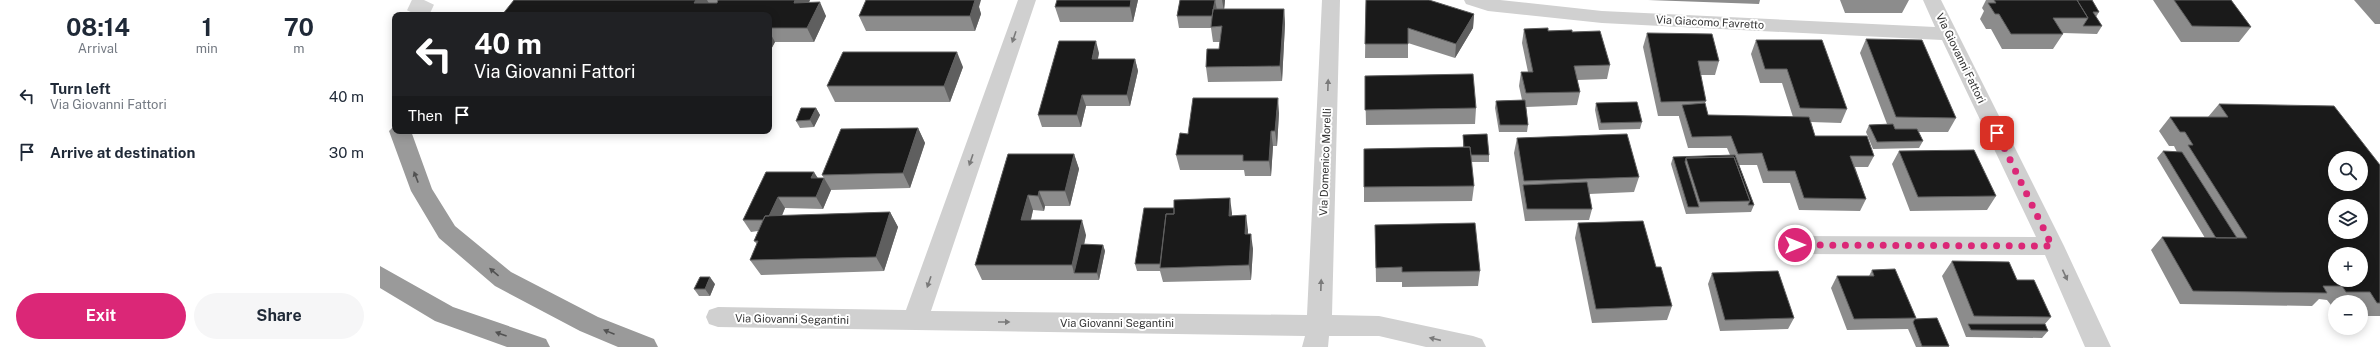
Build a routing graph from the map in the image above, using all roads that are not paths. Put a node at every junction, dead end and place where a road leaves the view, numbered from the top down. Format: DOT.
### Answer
graph roads {
  1 [pos="1027,0"];
  2 [pos="1331,0"];
  3 [pos="1473,0"];
  4 [pos="1932,0"];
  5 [pos="1949,34"];
  6 [pos="401,134"];
  7 [pos="1795,245"];
  8 [pos="2052,246"];
  9 [pos="380,276"];
  10 [pos="718,318"];
  11 [pos="915,321"];
  12 [pos="1317,336"];
  13 [pos="537,347"];
  14 [pos="645,347"];
  15 [pos="1473,347"];
  16 [pos="2098,347"];
  1 -- 11 [label="street, one-way"];
  12 -- 2 [label="street, Via Domenico Morelli, one-way"];
  3 -- 5 [label="street, Via Giacomo Favretto"];
  4 -- 5 [label="street, Via Giovanni Fattori"];
  5 -- 8 [label="street, Via Giovanni Fattori"];
  14 -- 6 [label="highway, one-way"];
  7 -- 8 [label="street"];
  8 -- 16 [label="street, Via Giovanni Fattori, one-way"];
  13 -- 9 [label="highway, one-way"];
  10 -- 11 [label="street, Via Giovanni Segantini"];
  11 -- 12 [label="street, Via Giovanni Segantini, one-way"];
  15 -- 12 [label="street, one-way"];
}
